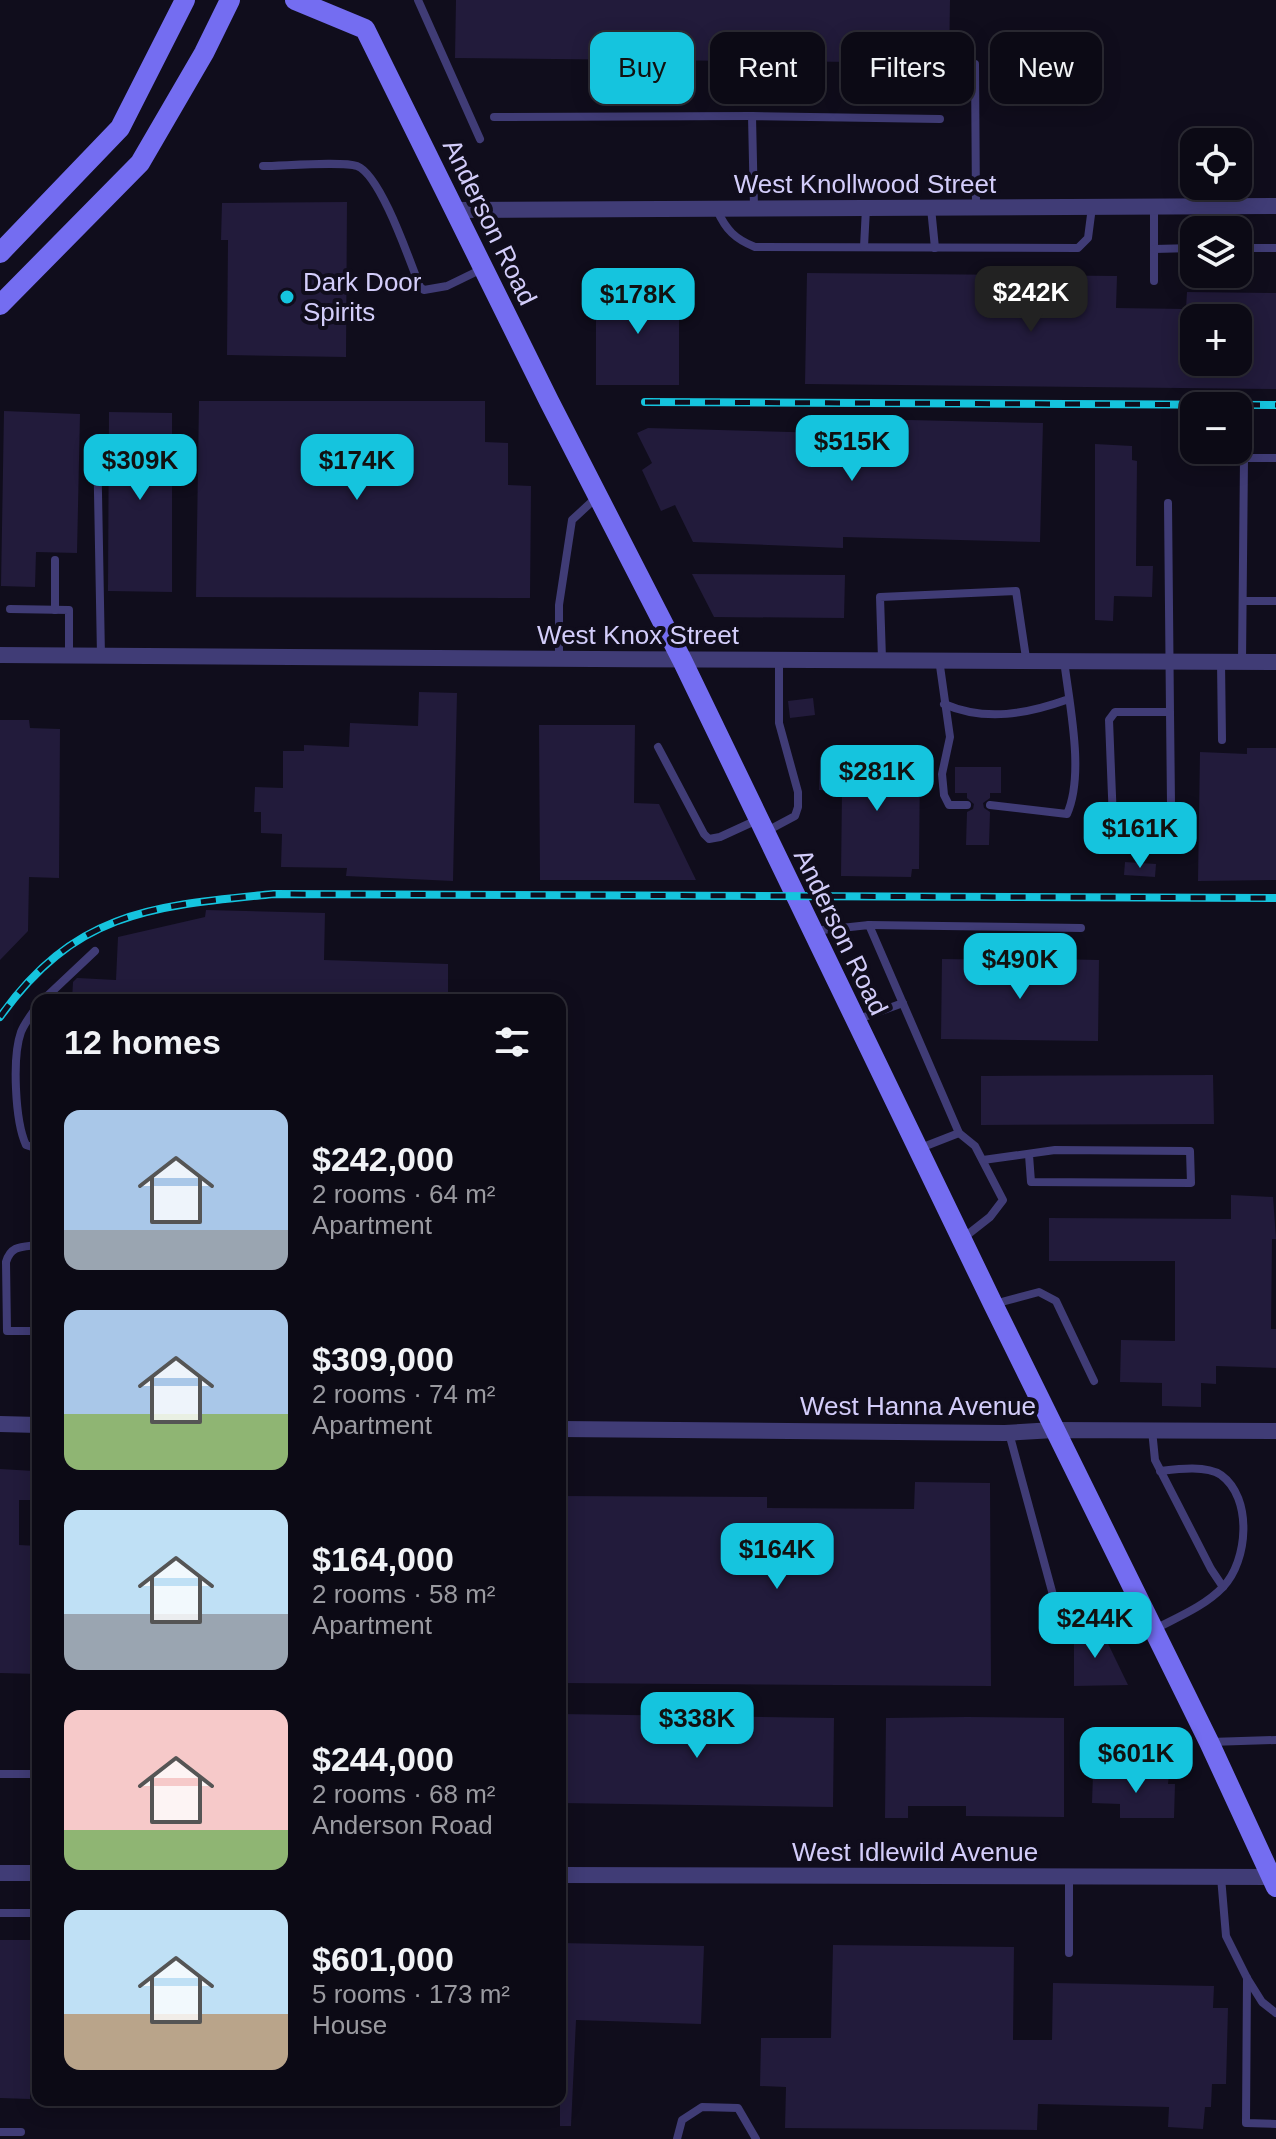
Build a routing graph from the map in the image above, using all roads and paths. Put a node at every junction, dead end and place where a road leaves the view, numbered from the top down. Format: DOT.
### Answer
graph roads {
  1 [pos="185,0"];
  2 [pos="230,0"];
  3 [pos="295,0"];
  4 [pos="418,0"];
  5 [pos="332,8"];
  6 [pos="975,64"];
  7 [pos="752,116"];
  8 [pos="494,117"];
  9 [pos="940,119"];
  10 [pos="480,139"];
  11 [pos="263,166"];
  12 [pos="1154,206"];
  13 [pos="1276,206"];
  14 [pos="931,207"];
  15 [pos="976,207"];
  16 [pos="1092,207"];
  17 [pos="866,208"];
  18 [pos="717,209"];
  19 [pos="754,209"];
  20 [pos="454,210"];
  21 [pos="864,247"];
  22 [pos="935,248"];
  23 [pos="1180,248"];
  24 [pos="1252,248"];
  25 [pos="1276,248"];
  26 [pos="1154,249"];
  27 [pos="0,253"];
  28 [pos="483,269"];
  29 [pos="1154,281"];
  30 [pos="0,305"];
  31 [pos="97,438"];
  32 [pos="1276,458"];
  33 [pos="598,496"];
  34 [pos="1168,503"];
  35 [pos="55,560"];
  36 [pos="1243,601"];
  37 [pos="1276,601"];
  38 [pos="10,609"];
  39 [pos="55,610"];
  40 [pos="0,655"];
  41 [pos="69,656"];
  42 [pos="101,656"];
  43 [pos="1026,658"];
  44 [pos="559,659"];
  45 [pos="779,659"];
  46 [pos="882,659"];
  47 [pos="939,659"];
  48 [pos="1064,659"];
  49 [pos="682,660"];
  50 [pos="1171,660"];
  51 [pos="1221,661"];
  52 [pos="1242,662"];
  53 [pos="1276,662"];
  54 [pos="1069,699"];
  55 [pos="944,704"];
  56 [pos="1170,712"];
  57 [pos="1222,740"];
  58 [pos="658,747"];
  59 [pos="967,805"];
  60 [pos="990,805"];
  61 [pos="761,826"];
  62 [pos="869,925"];
  63 [pos="1081,928"];
  64 [pos="812,931"];
  65 [pos="95,951"];
  66 [pos="49,994"];
  67 [pos="903,1003"];
  68 [pos="32,1015"];
  69 [pos="855,1020"];
  70 [pos="959,1133"];
  71 [pos="32,1147"];
  72 [pos="918,1149"];
  73 [pos="1029,1155"];
  74 [pos="983,1160"];
  75 [pos="962,1240"];
  76 [pos="32,1246"];
  77 [pos="993,1304"];
  78 [pos="32,1331"];
  79 [pos="1094,1381"];
  80 [pos="0,1424"];
  81 [pos="32,1425"];
  82 [pos="566,1429"];
  83 [pos="1054,1430"];
  84 [pos="1152,1430"];
  85 [pos="1276,1431"];
  86 [pos="1008,1432"];
  87 [pos="1160,1471"];
  88 [pos="1223,1587"];
  89 [pos="1151,1622"];
  90 [pos="1276,1740"];
  91 [pos="1209,1742"];
  92 [pos="0,1774"];
  93 [pos="32,1774"];
  94 [pos="0,1873"];
  95 [pos="32,1873"];
  96 [pos="566,1875"];
  97 [pos="1069,1876"];
  98 [pos="1221,1877"];
  99 [pos="1273,1882"];
  100 [pos="0,1913"];
  101 [pos="32,1913"];
  102 [pos="1069,1953"];
  103 [pos="1247,1978"];
  104 [pos="1276,2013"];
  105 [pos="1276,2124"];
  106 [pos="0,2132"];
  107 [pos="21,2132"];
  108 [pos="677,2139"];
  109 [pos="756,2139"];
  1 -- 27 [label="street"];
  2 -- 30 [label="street"];
  3 -- 5 [label="street, Anderson Road"];
  4 -- 10 [label="lane"];
  5 -- 20 [label="street, Anderson Road"];
  6 -- 15 [label="lane"];
  7 -- 8 [label="lane"];
  7 -- 9 [label="lane"];
  7 -- 19 [label="lane"];
  11 -- 28 [label="lane"];
  12 -- 13 [label="street, West Knollwood Street"];
  12 -- 16 [label="street, West Knollwood Street"];
  12 -- 26 [label="lane"];
  14 -- 15 [label="street, West Knollwood Street"];
  14 -- 17 [label="street, West Knollwood Street"];
  14 -- 22 [label="lane"];
  15 -- 16 [label="street, West Knollwood Street"];
  16 -- 22 [label="lane"];
  17 -- 19 [label="street, West Knollwood Street"];
  17 -- 21 [label="lane"];
  18 -- 19 [label="street, West Knollwood Street"];
  18 -- 20 [label="street, West Knollwood Street"];
  18 -- 21 [label="lane"];
  20 -- 28 [label="street, Anderson Road"];
  21 -- 22 [label="lane"];
  23 -- 26 [label="lane"];
  24 -- 25 [label="lane"];
  26 -- 29 [label="lane"];
  28 -- 33 [label="street, Anderson Road"];
  31 -- 42 [label="lane"];
  32 -- 36 [label="lane"];
  33 -- 44 [label="lane"];
  33 -- 49 [label="street, Anderson Road"];
  34 -- 50 [label="lane"];
  35 -- 39 [label="lane"];
  36 -- 37 [label="lane"];
  36 -- 52 [label="lane"];
  38 -- 39 [label="lane"];
  39 -- 41 [label="lane"];
  40 -- 41 [label="street, West Knox Street"];
  41 -- 42 [label="street, West Knox Street"];
  42 -- 44 [label="street, West Knox Street"];
  43 -- 46 [label="lane"];
  43 -- 47 [label="street, West Knox Street"];
  43 -- 48 [label="street, West Knox Street"];
  44 -- 49 [label="street, West Knox Street"];
  45 -- 46 [label="street, West Knox Street"];
  45 -- 49 [label="street, West Knox Street"];
  45 -- 61 [label="lane"];
  46 -- 47 [label="street, West Knox Street"];
  47 -- 55 [label="lane"];
  48 -- 50 [label="street, West Knox Street"];
  48 -- 54 [label="lane"];
  49 -- 61 [label="street, Anderson Road"];
  50 -- 51 [label="street, West Knox Street"];
  50 -- 56 [label="lane"];
  51 -- 52 [label="street, West Knox Street"];
  51 -- 57 [label="lane"];
  52 -- 53 [label="street, West Knox Street"];
  54 -- 55 [label="lane"];
  54 -- 60 [label="lane"];
  55 -- 59 [label="lane"];
  56 -- 56 [label="lane"];
  58 -- 61 [label="lane"];
  61 -- 64 [label="street, Anderson Road"];
  62 -- 63 [label="lane"];
  62 -- 64 [label="lane"];
  62 -- 67 [label="lane"];
  64 -- 69 [label="street, Anderson Road"];
  65 -- 66 [label="lane"];
  67 -- 69 [label="lane"];
  67 -- 70 [label="lane"];
  68 -- 71 [label="lane"];
  69 -- 72 [label="street, Anderson Road"];
  70 -- 72 [label="lane"];
  70 -- 74 [label="lane"];
  72 -- 75 [label="street, Anderson Road"];
  73 -- 73 [label="lane"];
  73 -- 74 [label="lane"];
  74 -- 75 [label="lane"];
  75 -- 77 [label="street, Anderson Road"];
  76 -- 78 [label="lane"];
  77 -- 79 [label="lane"];
  77 -- 83 [label="street, Anderson Road"];
  80 -- 81 [label="street"];
  82 -- 86 [label="street, West Hanna Avenue"];
  83 -- 84 [label="street, West Hanna Avenue"];
  83 -- 86 [label="street, West Hanna Avenue"];
  83 -- 89 [label="street, Anderson Road"];
  84 -- 85 [label="street, West Hanna Avenue"];
  84 -- 87 [label="lane"];
  86 -- 89 [label="lane"];
  87 -- 88 [label="lane"];
  87 -- 88 [label="lane"];
  88 -- 89 [label="lane"];
  89 -- 91 [label="street, Anderson Road"];
  90 -- 91 [label="lane"];
  91 -- 99 [label="street, Anderson Road"];
  92 -- 93 [label="lane"];
  94 -- 95 [label="street"];
  96 -- 97 [label="street, West Idlewild Avenue"];
  97 -- 98 [label="street, West Idlewild Avenue"];
  97 -- 102 [label="lane"];
  98 -- 99 [label="street, West Idlewild Avenue"];
  98 -- 103 [label="lane"];
  100 -- 101 [label="lane"];
  103 -- 104 [label="lane"];
  103 -- 105 [label="lane"];
  106 -- 107 [label="lane"];
  108 -- 109 [label="lane"];
}
